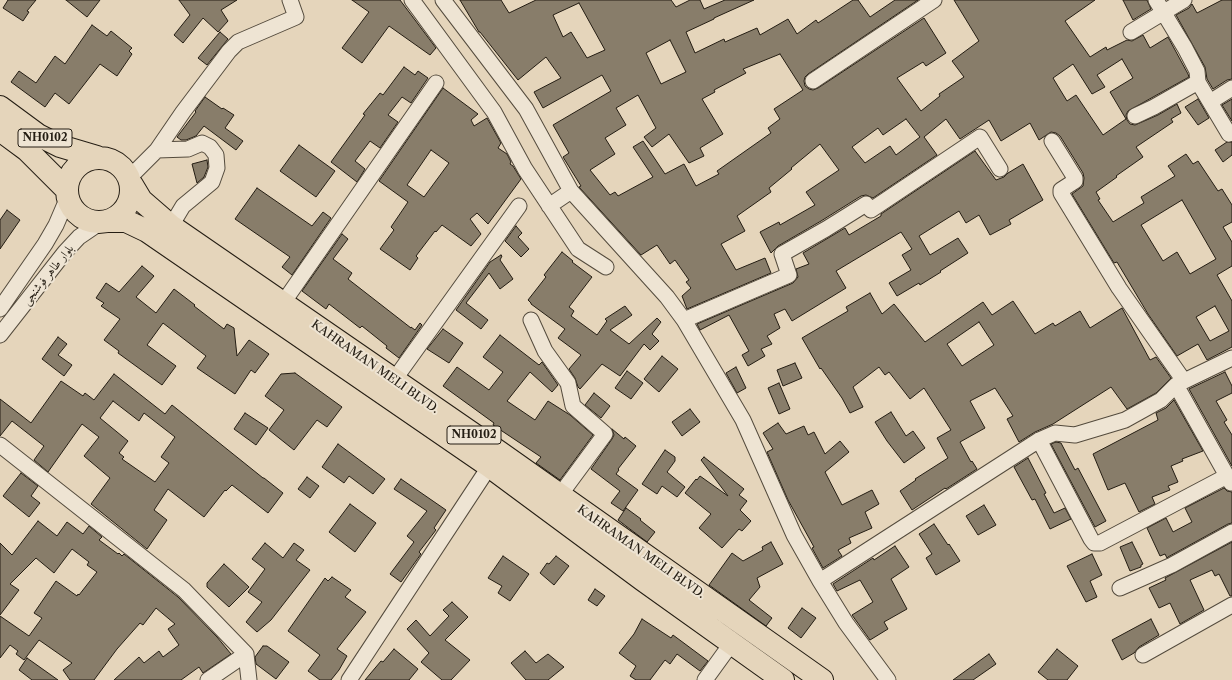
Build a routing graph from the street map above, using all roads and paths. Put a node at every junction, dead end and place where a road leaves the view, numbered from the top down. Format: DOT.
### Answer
graph roads {
  1 [pos="290,0"];
  2 [pos="412,0"];
  3 [pos="442,0"];
  4 [pos="934,0"];
  5 [pos="1184,0"];
  6 [pos="1160,6"];
  7 [pos="1131,32"];
  8 [pos="812,81"];
  9 [pos="1198,82"];
  10 [pos="436,83"];
  11 [pos="1232,88"];
  12 [pos="1210,102"];
  13 [pos="0,107"];
  14 [pos="1135,116"];
  15 [pos="0,130"];
  16 [pos="1232,133"];
  17 [pos="1052,141"];
  18 [pos="157,150"];
  19 [pos="97,157"];
  20 [pos="1000,169"];
  21 [pos="130,181"];
  22 [pos="571,191"];
  23 [pos="67,194"];
  24 [pos="519,206"];
  25 [pos="549,206"];
  26 [pos="106,222"];
  27 [pos="171,226"];
  28 [pos="606,267"];
  29 [pos="282,303"];
  30 [pos="0,309"];
  31 [pos="531,320"];
  32 [pos="684,320"];
  33 [pos="0,335"];
  34 [pos="1232,358"];
  35 [pos="394,380"];
  36 [pos="1180,383"];
  37 [pos="1039,440"];
  38 [pos="0,445"];
  39 [pos="494,459"];
  40 [pos="1229,480"];
  41 [pos="560,495"];
  42 [pos="1232,532"];
  43 [pos="820,581"];
  44 [pos="1120,588"];
  45 [pos="1232,605"];
  46 [pos="731,644"];
  47 [pos="246,654"];
  48 [pos="1143,655"];
  49 [pos="208,680"];
  50 [pos="249,680"];
  51 [pos="349,680"];
  52 [pos="704,680"];
  53 [pos="783,680"];
  54 [pos="822,680"];
  55 [pos="888,680"];
  1 -- 18 [label="street"];
  2 -- 25 [label="street"];
  3 -- 22 [label="street"];
  4 -- 8 [label="street"];
  5 -- 6 [label="street"];
  6 -- 7 [label="street"];
  6 -- 9 [label="street"];
  9 -- 12 [label="street"];
  9 -- 14 [label="street"];
  10 -- 29 [label="street"];
  11 -- 12 [label="street"];
  12 -- 16 [label="street"];
  13 -- 19 [label="highway, NH0102"];
  15 -- 23 [label="highway, NH0102"];
  17 -- 36 [label="street"];
  18 -- 21 [label="street"];
  18 -- 27 [label="street"];
  19 -- 21 [label="highway, NH0102"];
  19 -- 23 [label="highway"];
  20 -- 32 [label="street"];
  21 -- 26 [label="highway"];
  21 -- 27 [label="highway, KAHRAMAN MELI BLVD. / NH0102"];
  22 -- 25 [label="street"];
  22 -- 32 [label="street"];
  23 -- 26 [label="highway, NH0102"];
  23 -- 30 [label="street, بلوار طاهر فوشنجی"];
  24 -- 35 [label="street"];
  25 -- 28 [label="street"];
  26 -- 33 [label="street, بلوار طاهر فوشنجی"];
  26 -- 39 [label="highway, KAHRAMAN MELI BLVD. / NH0102"];
  27 -- 29 [label="highway, KAHRAMAN MELI BLVD. / NH0102"];
  29 -- 35 [label="highway, KAHRAMAN MELI BLVD. / NH0102"];
  31 -- 41 [label="street"];
  32 -- 43 [label="street"];
  34 -- 36 [label="street"];
  35 -- 39 [label="highway, KAHRAMAN MELI BLVD. / NH0102"];
  36 -- 37 [label="street"];
  36 -- 40 [label="street"];
  37 -- 40 [label="street"];
  37 -- 43 [label="street"];
  38 -- 47 [label="street"];
  39 -- 41 [label="highway, KAHRAMAN MELI BLVD. / NH0102"];
  39 -- 46 [label="highway, KAHRAMAN MELI BLVD. / NH0102"];
  39 -- 51 [label="street"];
  41 -- 54 [label="highway, KAHRAMAN MELI BLVD. / NH0102"];
  42 -- 44 [label="street"];
  43 -- 55 [label="street"];
  45 -- 48 [label="street"];
  46 -- 52 [label="street"];
  46 -- 53 [label="highway, KAHRAMAN MELI BLVD. / NH0102"];
  47 -- 49 [label="street"];
  47 -- 50 [label="street"];
}
